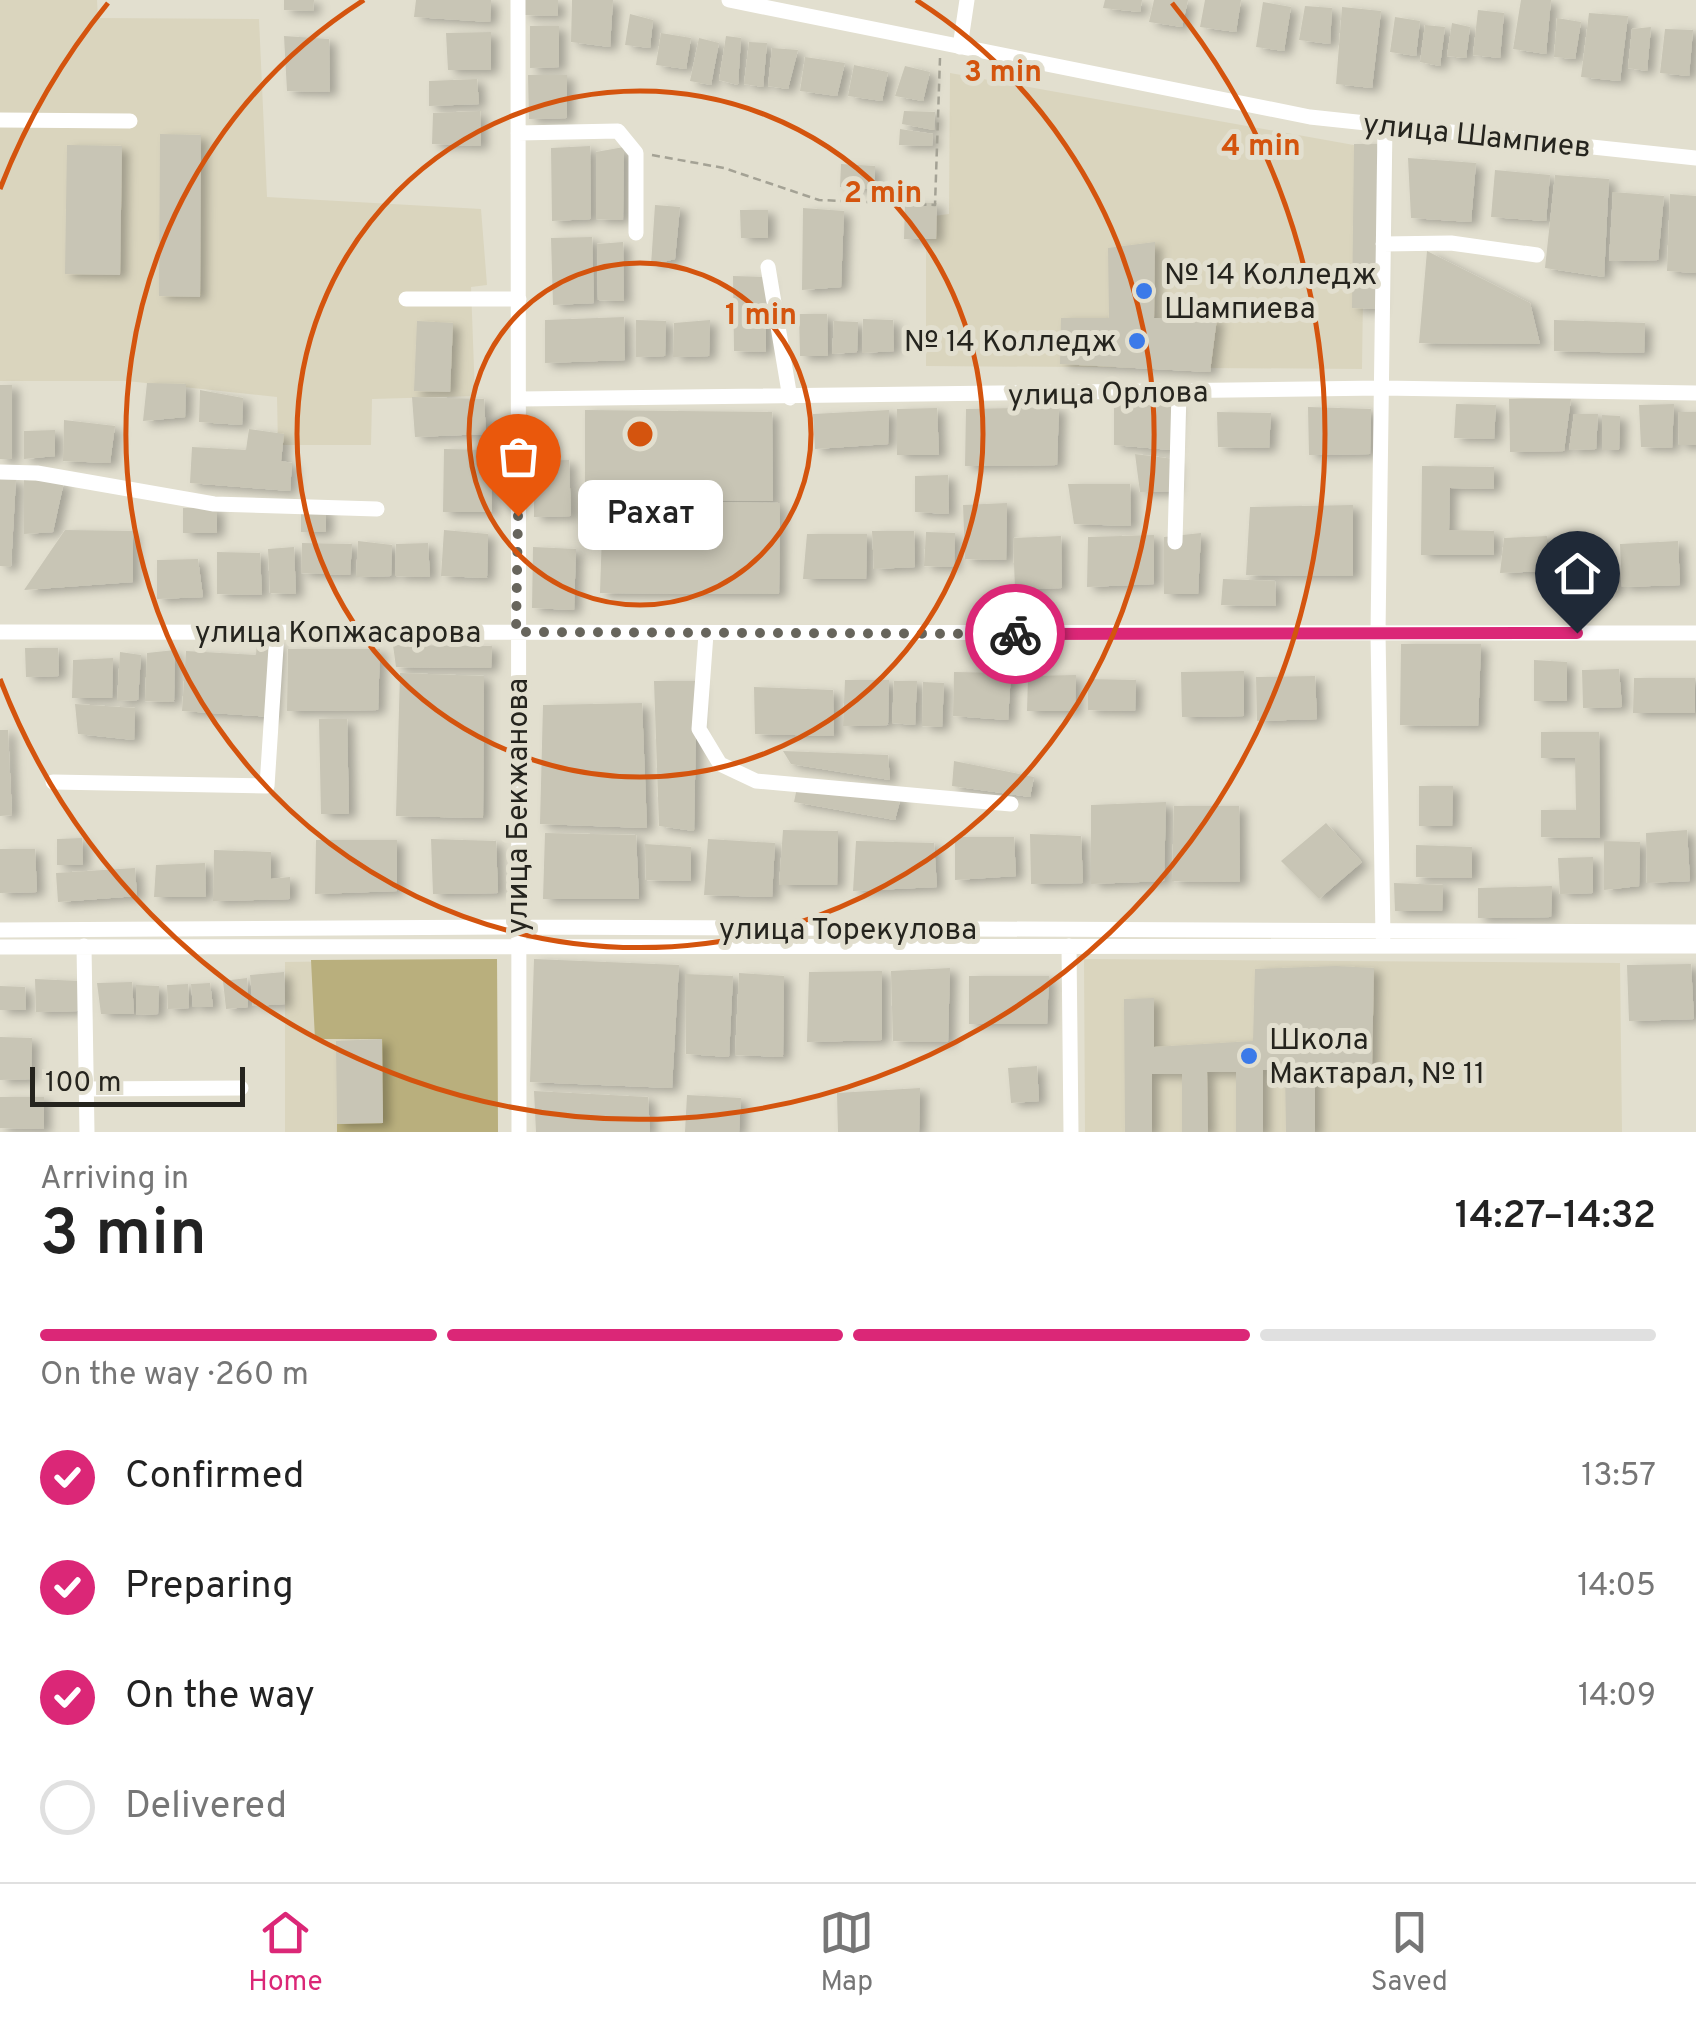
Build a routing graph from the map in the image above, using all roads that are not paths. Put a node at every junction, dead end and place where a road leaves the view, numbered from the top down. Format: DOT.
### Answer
graph roads {
  1 [pos="518,0"];
  2 [pos="728,0"];
  3 [pos="966,0"];
  4 [pos="960,46"];
  5 [pos="0,120"];
  6 [pos="130,122"];
  7 [pos="1385,125"];
  8 [pos="518,133"];
  9 [pos="1696,158"];
  10 [pos="636,234"];
  11 [pos="1383,244"];
  12 [pos="1537,255"];
  13 [pos="768,266"];
  14 [pos="406,298"];
  15 [pos="519,299"];
  16 [pos="1381,388"];
  17 [pos="1179,392"];
  18 [pos="1696,392"];
  19 [pos="790,398"];
  20 [pos="520,400"];
  21 [pos="0,472"];
  22 [pos="377,509"];
  23 [pos="1174,542"];
  24 [pos="0,632"];
  25 [pos="277,632"];
  26 [pos="516,632"];
  27 [pos="1378,633"];
  28 [pos="1696,633"];
  29 [pos="706,634"];
  30 [pos="52,782"];
  31 [pos="1012,804"];
  32 [pos="516,927"];
  33 [pos="0,930"];
  34 [pos="1696,932"];
  35 [pos="1383,939"];
  36 [pos="0,946"];
  37 [pos="84,946"];
  38 [pos="517,946"];
  39 [pos="1070,946"];
  40 [pos="1696,946"];
  41 [pos="86,1088"];
  42 [pos="241,1088"];
  43 [pos="87,1132"];
  44 [pos="519,1132"];
  45 [pos="1071,1132"];
  1 -- 8 [label="street, улица Бекжанова"];
  2 -- 4 [label="street, улица Шампиев"];
  3 -- 4 [label="street"];
  4 -- 7 [label="street, улица Шампиев"];
  5 -- 6 [label="street"];
  7 -- 9 [label="street, улица Шампиев"];
  7 -- 11 [label="street"];
  8 -- 10 [label="street"];
  8 -- 15 [label="street, улица Бекжанова"];
  11 -- 12 [label="street"];
  11 -- 16 [label="street"];
  13 -- 19 [label="street"];
  14 -- 15 [label="street"];
  15 -- 20 [label="street, улица Бекжанова"];
  16 -- 17 [label="street, улица Орлова"];
  16 -- 18 [label="street, улица Орлова"];
  16 -- 27 [label="street"];
  17 -- 19 [label="street, улица Орлова"];
  17 -- 23 [label="street"];
  19 -- 20 [label="street, улица Орлова"];
  20 -- 26 [label="street, улица Бекжанова"];
  21 -- 22 [label="street"];
  24 -- 25 [label="street, улица Копжасарова"];
  25 -- 26 [label="street, улица Копжасарова"];
  25 -- 30 [label="street"];
  26 -- 29 [label="street, улица Копжасарова"];
  26 -- 32 [label="street, улица Бекжанова"];
  27 -- 28 [label="street, улица Копжасарова"];
  27 -- 29 [label="street, улица Копжасарова"];
  27 -- 35 [label="street"];
  29 -- 31 [label="street"];
  32 -- 33 [label="street, улица Торекулова"];
  32 -- 35 [label="street, улица Торекулова"];
  32 -- 38 [label="street, улица Бекжанова"];
  34 -- 35 [label="street, улица Торекулова"];
  35 -- 39 [label="street, улица Торекулова"];
  35 -- 40 [label="street, улица Торекулова"];
  36 -- 37 [label="street, улица Торекулова"];
  37 -- 38 [label="street, улица Торекулова"];
  37 -- 41 [label="street"];
  38 -- 39 [label="street, улица Торекулова"];
  38 -- 44 [label="street, улица Бекжанова"];
  39 -- 45 [label="street"];
  41 -- 42 [label="street"];
  41 -- 43 [label="street"];
}
